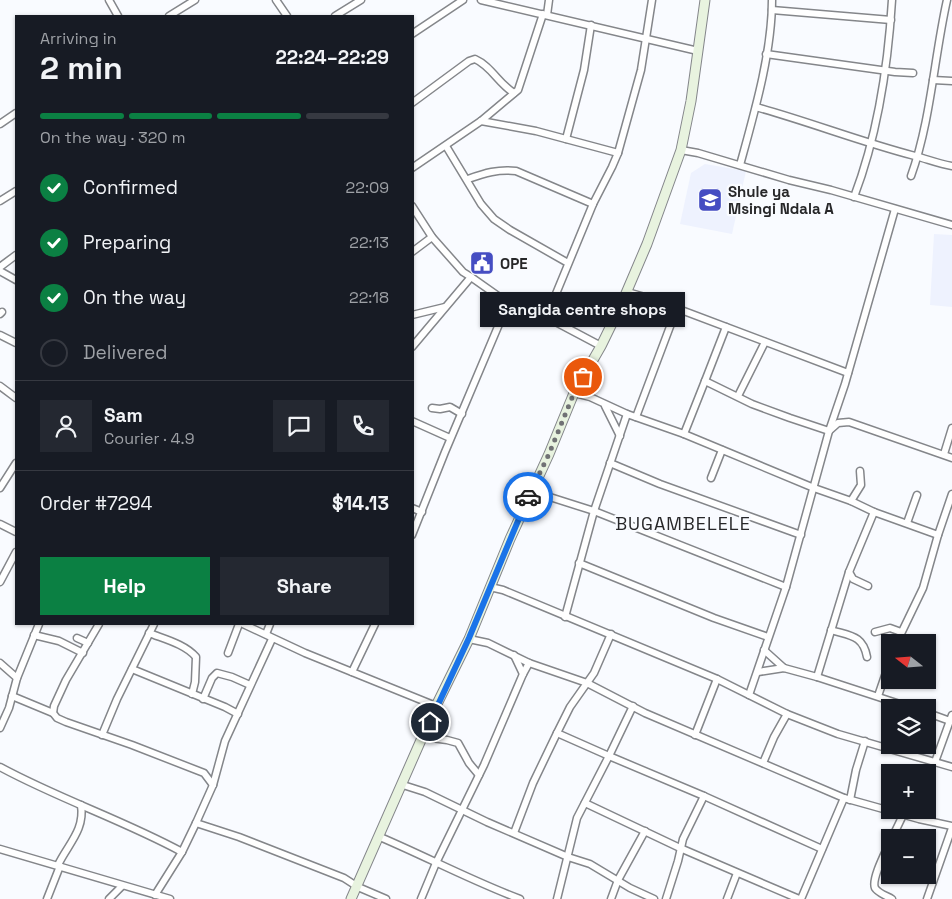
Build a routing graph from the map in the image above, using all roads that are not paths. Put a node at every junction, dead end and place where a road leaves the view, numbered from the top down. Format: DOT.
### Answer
graph roads {
  1 [pos="109,0"];
  2 [pos="195,0"];
  3 [pos="276,0"];
  4 [pos="361,0"];
  5 [pos="463,0"];
  6 [pos="481,0"];
  7 [pos="549,0"];
  8 [pos="652,0"];
  9 [pos="706,0"];
  10 [pos="772,0"];
  11 [pos="892,0"];
  12 [pos="947,0"];
  13 [pos="456,3"];
  14 [pos="772,10"];
  15 [pos="117,15"];
  16 [pos="173,15"];
  17 [pos="285,15"];
  18 [pos="337,15"];
  19 [pos="545,15"];
  20 [pos="891,20"];
  21 [pos="591,25"];
  22 [pos="414,33"];
  23 [pos="647,39"];
  24 [pos="698,51"];
  25 [pos="766,54"];
  26 [pos="886,70"];
  27 [pos="913,73"];
  28 [pos="932,80"];
  29 [pos="952,81"];
  30 [pos="514,93"];
  31 [pos="414,102"];
  32 [pos="756,107"];
  33 [pos="15,114"];
  34 [pos="481,121"];
  35 [pos="0,124"];
  36 [pos="566,139"];
  37 [pos="871,145"];
  38 [pos="446,146"];
  39 [pos="681,150"];
  40 [pos="618,152"];
  41 [pos="918,157"];
  42 [pos="740,166"];
  43 [pos="952,166"];
  44 [pos="414,167"];
  45 [pos="911,176"];
  46 [pos="468,179"];
  47 [pos="15,192"];
  48 [pos="854,197"];
  49 [pos="0,201"];
  50 [pos="593,204"];
  51 [pos="414,209"];
  52 [pos="895,209"];
  53 [pos="952,225"];
  54 [pos="432,237"];
  55 [pos="414,250"];
  56 [pos="15,256"];
  57 [pos="568,263"];
  58 [pos="0,269"];
  59 [pos="470,277"];
  60 [pos="15,279"];
  61 [pos="626,292"];
  62 [pos="508,302"];
  63 [pos="446,307"];
  64 [pos="677,308"];
  65 [pos="414,315"];
  66 [pos="546,318"];
  67 [pos="726,327"];
  68 [pos="0,337"];
  69 [pos="764,342"];
  70 [pos="15,343"];
  71 [pos="414,345"];
  72 [pos="601,346"];
  73 [pos="848,373"];
  74 [pos="705,381"];
  75 [pos="0,386"];
  76 [pos="574,393"];
  77 [pos="738,396"];
  78 [pos="15,397"];
  79 [pos="604,404"];
  80 [pos="432,408"];
  81 [pos="462,414"];
  82 [pos="627,414"];
  83 [pos="836,414"];
  84 [pos="636,417"];
  85 [pos="414,422"];
  86 [pos="844,422"];
  87 [pos="952,428"];
  88 [pos="829,430"];
  89 [pos="684,434"];
  90 [pos="620,436"];
  91 [pos="450,438"];
  92 [pos="722,450"];
  93 [pos="944,454"];
  94 [pos="952,458"];
  95 [pos="610,463"];
  96 [pos="15,465"];
  97 [pos="860,471"];
  98 [pos="711,478"];
  99 [pos="0,488"];
  100 [pos="814,488"];
  101 [pos="531,492"];
  102 [pos="952,494"];
  103 [pos="917,495"];
  104 [pos="851,501"];
  105 [pos="414,509"];
  106 [pos="594,511"];
  107 [pos="422,512"];
  108 [pos="874,512"];
  109 [pos="907,523"];
  110 [pos="0,524"];
  111 [pos="414,530"];
  112 [pos="15,532"];
  113 [pos="801,535"];
  114 [pos="938,535"];
  115 [pos="15,554"];
  116 [pos="579,563"];
  117 [pos="849,572"];
  118 [pos="0,582"];
  119 [pos="786,586"];
  120 [pos="868,586"];
  121 [pos="490,587"];
  122 [pos="565,617"];
  123 [pos="39,625"];
  124 [pos="98,625"];
  125 [pos="153,625"];
  126 [pos="241,625"];
  127 [pos="244,625"];
  128 [pos="270,625"];
  129 [pos="375,625"];
  130 [pos="831,630"];
  131 [pos="875,632"];
  132 [pos="901,632"];
  133 [pos="149,633"];
  134 [pos="266,634"];
  135 [pos="612,634"];
  136 [pos="34,635"];
  137 [pos="768,637"];
  138 [pos="77,638"];
  139 [pos="469,638"];
  140 [pos="272,639"];
  141 [pos="88,643"];
  142 [pos="764,650"];
  143 [pos="82,653"];
  144 [pos="228,653"];
  145 [pos="514,655"];
  146 [pos="866,657"];
  147 [pos="0,663"];
  148 [pos="529,663"];
  149 [pos="784,668"];
  150 [pos="132,669"];
  151 [pos="352,672"];
  152 [pos="758,672"];
  153 [pos="523,674"];
  154 [pos="817,677"];
  155 [pos="17,678"];
  156 [pos="717,679"];
  157 [pos="587,683"];
  158 [pos="250,685"];
  159 [pos="881,687"];
  160 [pos="192,694"];
  161 [pos="749,695"];
  162 [pos="12,696"];
  163 [pos="878,696"];
  164 [pos="203,699"];
  165 [pos="886,699"];
  166 [pos="436,706"];
  167 [pos="633,706"];
  168 [pos="52,713"];
  169 [pos="238,714"];
  170 [pos="787,714"];
  171 [pos="936,715"];
  172 [pos="951,718"];
  173 [pos="0,728"];
  174 [pos="557,733"];
  175 [pos="695,734"];
  176 [pos="102,735"];
  177 [pos="424,737"];
  178 [pos="865,741"];
  179 [pos="609,756"];
  180 [pos="935,762"];
  181 [pos="764,763"];
  182 [pos="0,767"];
  183 [pos="952,767"];
  184 [pos="479,776"];
  185 [pos="213,785"];
  186 [pos="403,785"];
  187 [pos="704,796"];
  188 [pos="847,799"];
  189 [pos="584,803"];
  190 [pos="81,804"];
  191 [pos="881,809"];
  192 [pos="462,810"];
  193 [pos="919,819"];
  194 [pos="196,823"];
  195 [pos="952,827"];
  196 [pos="645,831"];
  197 [pos="514,833"];
  198 [pos="380,837"];
  199 [pos="680,848"];
  200 [pos="0,849"];
  201 [pos="822,849"];
  202 [pos="182,852"];
  203 [pos="568,857"];
  204 [pos="436,863"];
  205 [pos="881,863"];
  206 [pos="59,865"];
  207 [pos="737,873"];
  208 [pos="618,880"];
  209 [pos="122,886"];
  210 [pos="358,887"];
  211 [pos="152,896"];
  212 [pos="797,898"];
  213 [pos="47,899"];
  214 [pos="110,899"];
  215 [pos="170,899"];
  216 [pos="351,899"];
  217 [pos="386,899"];
  218 [pos="421,899"];
  219 [pos="520,899"];
  220 [pos="556,899"];
  221 [pos="611,899"];
  222 [pos="654,899"];
  223 [pos="666,899"];
  224 [pos="727,899"];
  225 [pos="892,899"];
  226 [pos="927,899"];
  1 -- 15 [label="street"];
  2 -- 16 [label="street"];
  3 -- 17 [label="street"];
  4 -- 18 [label="street"];
  5 -- 13 [label="street"];
  6 -- 19 [label="street"];
  7 -- 19 [label="street"];
  8 -- 23 [label="street"];
  9 -- 24 [label="street"];
  10 -- 14 [label="street"];
  11 -- 20 [label="street"];
  12 -- 28 [label="street"];
  13 -- 22 [label="street"];
  14 -- 20 [label="street"];
  14 -- 25 [label="street"];
  19 -- 21 [label="street"];
  19 -- 30 [label="street"];
  20 -- 26 [label="street"];
  21 -- 23 [label="street"];
  21 -- 36 [label="street"];
  23 -- 24 [label="street"];
  23 -- 40 [label="street"];
  24 -- 39 [label="street"];
  25 -- 26 [label="street"];
  25 -- 32 [label="street"];
  26 -- 27 [label="street"];
  26 -- 37 [label="street"];
  28 -- 29 [label="street"];
  28 -- 41 [label="street"];
  30 -- 31 [label="street"];
  30 -- 34 [label="street"];
  32 -- 37 [label="street"];
  32 -- 42 [label="street"];
  33 -- 35 [label="street"];
  34 -- 36 [label="street"];
  34 -- 38 [label="street"];
  36 -- 40 [label="street"];
  37 -- 41 [label="street"];
  37 -- 48 [label="street"];
  38 -- 44 [label="street"];
  38 -- 46 [label="street"];
  39 -- 42 [label="street"];
  39 -- 61 [label="street"];
  40 -- 50 [label="street"];
  41 -- 43 [label="street"];
  41 -- 45 [label="street"];
  42 -- 48 [label="street"];
  46 -- 50 [label="street"];
  46 -- 57 [label="street"];
  47 -- 49 [label="street"];
  48 -- 52 [label="street"];
  50 -- 57 [label="street"];
  51 -- 54 [label="street"];
  52 -- 53 [label="street"];
  52 -- 73 [label="street"];
  54 -- 55 [label="street"];
  54 -- 59 [label="street"];
  56 -- 58 [label="street"];
  57 -- 66 [label="street"];
  58 -- 60 [label="street"];
  59 -- 62 [label="street"];
  59 -- 63 [label="street"];
  61 -- 64 [label="street"];
  61 -- 72 [label="street"];
  62 -- 66 [label="street"];
  62 -- 81 [label="street"];
  63 -- 65 [label="street"];
  63 -- 71 [label="street"];
  64 -- 67 [label="street"];
  64 -- 84 [label="street"];
  66 -- 72 [label="street"];
  67 -- 69 [label="street"];
  67 -- 74 [label="street"];
  68 -- 70 [label="street"];
  69 -- 73 [label="street"];
  69 -- 77 [label="street"];
  72 -- 76 [label="street"];
  73 -- 83 [label="street"];
  74 -- 77 [label="street"];
  74 -- 89 [label="street"];
  75 -- 78 [label="street"];
  76 -- 79 [label="street"];
  76 -- 101 [label="street"];
  77 -- 88 [label="street"];
  79 -- 82 [label="street"];
  79 -- 90 [label="street"];
  80 -- 81 [label="street"];
  81 -- 91 [label="street"];
  82 -- 84 [label="street"];
  82 -- 90 [label="street"];
  83 -- 86 [label="street"];
  83 -- 88 [label="street"];
  84 -- 89 [label="street"];
  85 -- 91 [label="street"];
  86 -- 88 [label="street"];
  86 -- 93 [label="street"];
  87 -- 93 [label="street"];
  88 -- 100 [label="street"];
  89 -- 92 [label="street"];
  90 -- 95 [label="street"];
  91 -- 107 [label="street"];
  92 -- 98 [label="street"];
  92 -- 100 [label="street"];
  93 -- 94 [label="street"];
  95 -- 106 [label="street"];
  95 -- 113 [label="street"];
  96 -- 99 [label="street"];
  97 -- 104 [label="street"];
  100 -- 104 [label="street"];
  100 -- 113 [label="street"];
  101 -- 106 [label="street"];
  101 -- 121 [label="street"];
  102 -- 114 [label="street"];
  103 -- 109 [label="street"];
  104 -- 108 [label="street"];
  105 -- 107 [label="street"];
  106 -- 116 [label="street"];
  106 -- 119 [label="street"];
  107 -- 111 [label="street"];
  108 -- 109 [label="street"];
  108 -- 117 [label="street"];
  109 -- 114 [label="street"];
  110 -- 112 [label="street"];
  113 -- 119 [label="street"];
  114 -- 132 [label="street"];
  115 -- 118 [label="street"];
  116 -- 122 [label="street"];
  116 -- 137 [label="street"];
  117 -- 120 [label="street"];
  117 -- 130 [label="street"];
  119 -- 137 [label="street"];
  121 -- 122 [label="street"];
  121 -- 139 [label="street"];
  122 -- 135 [label="street"];
  123 -- 136 [label="street"];
  124 -- 141 [label="street"];
  125 -- 133 [label="street"];
  126 -- 144 [label="street"];
  127 -- 134 [label="street"];
  128 -- 134 [label="street"];
  129 -- 151 [label="street"];
  130 -- 146 [label="street"];
  130 -- 154 [label="street"];
  131 -- 132 [label="street"];
  133 -- 150 [label="street"];
  133 -- 160 [label="street"];
  134 -- 140 [label="street"];
  135 -- 156 [label="street"];
  135 -- 157 [label="street"];
  136 -- 143 [label="street"];
  136 -- 155 [label="street"];
  137 -- 142 [label="street"];
  138 -- 141 [label="street"];
  139 -- 145 [label="street"];
  139 -- 166 [label="street"];
  140 -- 151 [label="street"];
  140 -- 158 [label="street"];
  141 -- 143 [label="street"];
  142 -- 149 [label="street"];
  142 -- 152 [label="street"];
  143 -- 168 [label="street"];
  145 -- 148 [label="street"];
  145 -- 153 [label="street"];
  147 -- 155 [label="street"];
  148 -- 153 [label="street"];
  148 -- 157 [label="street"];
  149 -- 152 [label="street"];
  149 -- 154 [label="street"];
  150 -- 160 [label="street"];
  150 -- 176 [label="street"];
  151 -- 166 [label="street"];
  152 -- 161 [label="street"];
  153 -- 184 [label="street"];
  154 -- 163 [label="street"];
  155 -- 162 [label="street"];
  156 -- 161 [label="street"];
  156 -- 175 [label="street"];
  157 -- 167 [label="street"];
  157 -- 174 [label="street"];
  158 -- 164 [label="street"];
  158 -- 169 [label="street"];
  159 -- 163 [label="street"];
  160 -- 164 [label="street"];
  161 -- 170 [label="street"];
  162 -- 168 [label="street"];
  162 -- 173 [label="street"];
  163 -- 165 [label="street"];
  164 -- 169 [label="street"];
  166 -- 177 [label="street"];
  167 -- 175 [label="street"];
  167 -- 179 [label="street"];
  168 -- 176 [label="street"];
  169 -- 185 [label="street"];
  170 -- 178 [label="street"];
  170 -- 181 [label="street"];
  171 -- 172 [label="street"];
  172 -- 180 [label="street"];
  174 -- 179 [label="street"];
  174 -- 197 [label="street"];
  175 -- 181 [label="street"];
  176 -- 185 [label="street"];
  177 -- 184 [label="street"];
  177 -- 186 [label="street"];
  178 -- 180 [label="street"];
  178 -- 188 [label="street"];
  179 -- 187 [label="street"];
  179 -- 189 [label="street"];
  180 -- 183 [label="street"];
  181 -- 188 [label="street"];
  182 -- 190 [label="street"];
  184 -- 192 [label="street"];
  185 -- 194 [label="street"];
  186 -- 192 [label="street"];
  186 -- 198 [label="street"];
  187 -- 199 [label="street"];
  187 -- 201 [label="street"];
  188 -- 191 [label="street"];
  188 -- 201 [label="street"];
  189 -- 196 [label="street"];
  189 -- 203 [label="street"];
  190 -- 202 [label="street"];
  190 -- 206 [label="street"];
  192 -- 197 [label="street"];
  192 -- 204 [label="street"];
  193 -- 195 [label="street"];
  194 -- 202 [label="street"];
  194 -- 210 [label="street"];
  195 -- 226 [label="street"];
  196 -- 199 [label="street"];
  196 -- 208 [label="street"];
  197 -- 203 [label="street"];
  198 -- 204 [label="street"];
  198 -- 210 [label="street"];
  199 -- 207 [label="street"];
  199 -- 223 [label="street"];
  200 -- 206 [label="street"];
  201 -- 212 [label="street"];
  202 -- 211 [label="street"];
  203 -- 208 [label="street"];
  203 -- 220 [label="street"];
  204 -- 218 [label="street"];
  204 -- 219 [label="street"];
  205 -- 225 [label="street"];
  206 -- 209 [label="street"];
  206 -- 213 [label="street"];
  207 -- 212 [label="street"];
  207 -- 224 [label="street"];
  208 -- 221 [label="street"];
  208 -- 222 [label="street"];
  209 -- 211 [label="street"];
  209 -- 214 [label="street"];
  210 -- 216 [label="street"];
  210 -- 217 [label="street"];
  211 -- 215 [label="street"];
}
